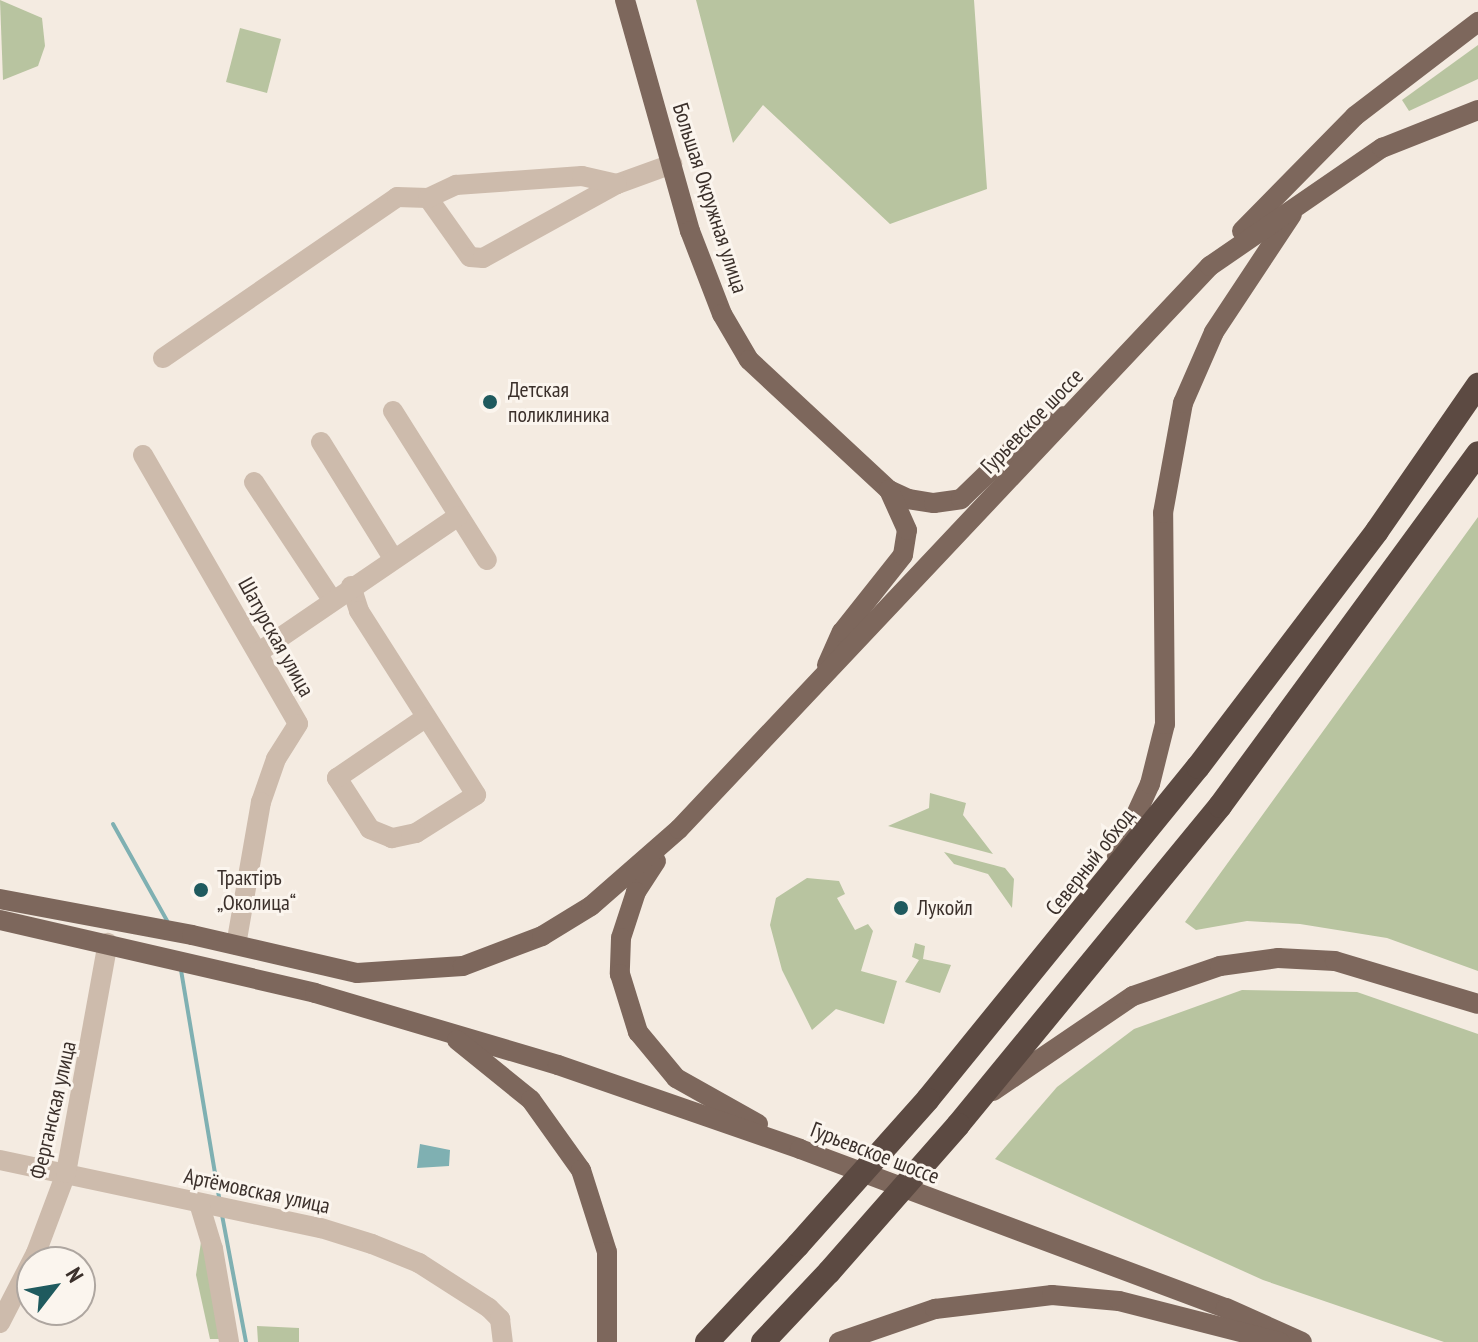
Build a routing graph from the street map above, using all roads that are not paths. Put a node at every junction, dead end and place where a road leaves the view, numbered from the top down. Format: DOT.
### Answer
graph roads {
  1 [pos="625,0"];
  2 [pos="1478,22"];
  3 [pos="1478,110"];
  4 [pos="672,164"];
  5 [pos="617,184"];
  6 [pos="428,198"];
  7 [pos="1305,198"];
  8 [pos="1210,266"];
  9 [pos="163,358"];
  10 [pos="1478,385"];
  11 [pos="1077,409"];
  12 [pos="393,411"];
  13 [pos="321,442"];
  14 [pos="1478,453"];
  15 [pos="143,455"];
  16 [pos="254,482"];
  17 [pos="889,490"];
  18 [pos="458,516"];
  19 [pos="393,558"];
  20 [pos="487,560"];
  21 [pos="351,586"];
  22 [pos="332,600"];
  23 [pos="259,652"];
  24 [pos="821,677"];
  25 [pos="425,718"];
  26 [pos="674,835"];
  27 [pos="0,899"];
  28 [pos="0,920"];
  29 [pos="1064,938"];
  30 [pos="108,943"];
  31 [pos="246,948"];
  32 [pos="1478,1004"];
  33 [pos="425,1023"];
  34 [pos="977,1103"];
  35 [pos="800,1149"];
  36 [pos="0,1160"];
  37 [pos="66,1173"];
  38 [pos="203,1204"];
  39 [pos="0,1323"];
  40 [pos="229,1342"];
  41 [pos="503,1342"];
  42 [pos="607,1342"];
  43 [pos="707,1342"];
  44 [pos="763,1342"];
  45 [pos="839,1342"];
  46 [pos="1280,1342"];
  47 [pos="1302,1342"];
  1 -- 4 [label="main road, Большая Окружная улица"];
  2 -- 8 [label="main road"];
  3 -- 7 [label="main road, Гурьевское шоссе"];
  4 -- 5 [label="street"];
  4 -- 17 [label="main road, Большая Окружная улица"];
  5 -- 6 [label="street"];
  5 -- 6 [label="street"];
  6 -- 9 [label="street"];
  7 -- 8 [label="main road, Гурьевское шоссе"];
  7 -- 29 [label="main road"];
  8 -- 11 [label="main road, Гурьевское шоссе"];
  10 -- 29 [label="highway, Северный обход"];
  11 -- 17 [label="main road"];
  11 -- 24 [label="main road, Гурьевское шоссе"];
  12 -- 18 [label="street"];
  13 -- 19 [label="street"];
  14 -- 34 [label="highway"];
  15 -- 23 [label="street, Шатурская улица"];
  16 -- 22 [label="street"];
  17 -- 24 [label="main road"];
  18 -- 19 [label="street"];
  18 -- 20 [label="street"];
  19 -- 21 [label="street"];
  21 -- 22 [label="street"];
  21 -- 25 [label="street"];
  22 -- 23 [label="street"];
  23 -- 31 [label="street, Шатурская улица"];
  24 -- 26 [label="main road, Гурьевское шоссе"];
  25 -- 25 [label="street"];
  26 -- 31 [label="main road"];
  26 -- 35 [label="main road"];
  27 -- 31 [label="main road"];
  28 -- 30 [label="main road"];
  29 -- 43 [label="highway, Северный обход, bridge"];
  30 -- 33 [label="main road"];
  30 -- 37 [label="street, Ферганская улица"];
  32 -- 34 [label="main road"];
  33 -- 35 [label="main road, Гурьевское шоссе"];
  33 -- 42 [label="main road"];
  34 -- 44 [label="highway, bridge"];
  35 -- 47 [label="main road, Гурьевское шоссе"];
  36 -- 37 [label="street, Артёмовская улица"];
  37 -- 38 [label="street, Артёмовская улица"];
  37 -- 39 [label="street, Ферганская улица"];
  38 -- 40 [label="street"];
  38 -- 41 [label="street, Артёмовская улица"];
  45 -- 46 [label="main road"];
}
